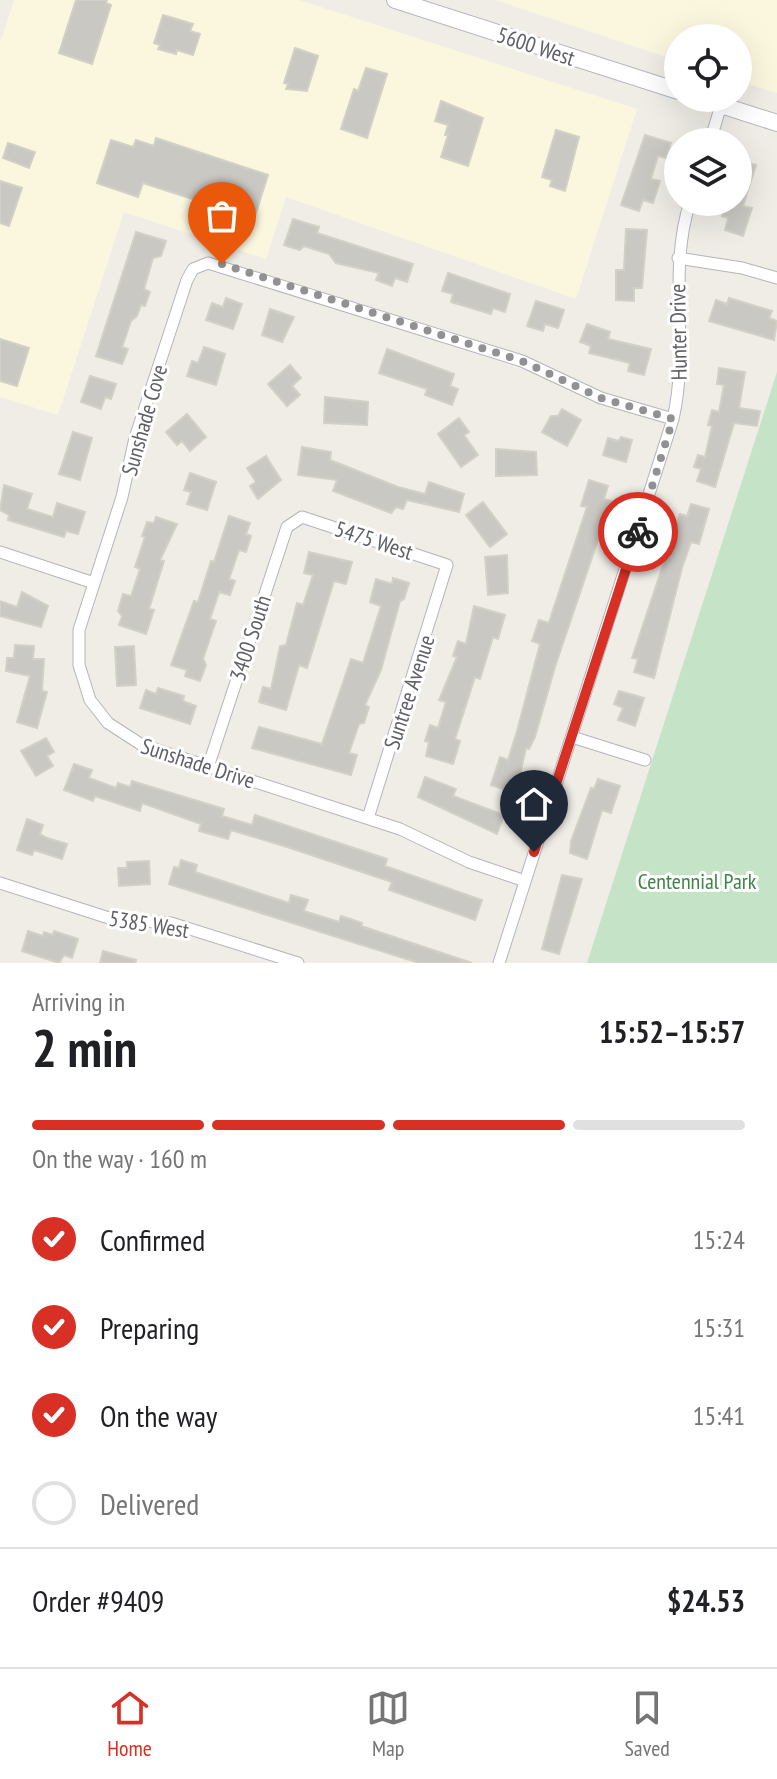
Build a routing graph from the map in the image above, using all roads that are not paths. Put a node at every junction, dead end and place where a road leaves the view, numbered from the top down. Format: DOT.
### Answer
graph roads {
  1 [pos="395,0"];
  2 [pos="664,86"];
  3 [pos="743,112"];
  4 [pos="777,123"];
  5 [pos="687,216"];
  6 [pos="678,258"];
  7 [pos="777,278"];
  8 [pos="673,419"];
  9 [pos="302,517"];
  10 [pos="0,552"];
  11 [pos="447,565"];
  12 [pos="94,583"];
  13 [pos="572,737"];
  14 [pos="645,760"];
  15 [pos="208,767"];
  16 [pos="368,818"];
  17 [pos="525,881"];
  18 [pos="1,888"];
  19 [pos="298,963"];
  20 [pos="499,963"];
  1 -- 2 [label="main road, 5600 West"];
  3 -- 4 [label="main road"];
  5 -- 6 [label="street, Hunter Drive"];
  6 -- 7 [label="street"];
  6 -- 8 [label="street, Hunter Drive"];
  8 -- 12 [label="street, Sunshade Cove"];
  8 -- 13 [label="street, Hunter Drive"];
  9 -- 11 [label="street, 5475 West"];
  9 -- 15 [label="street, 3400 South"];
  10 -- 12 [label="street"];
  11 -- 16 [label="street, Suntree Avenue"];
  12 -- 15 [label="street, Sunshade Drive"];
  13 -- 14 [label="street"];
  13 -- 17 [label="street, Hunter Drive"];
  15 -- 16 [label="street, Sunshade Drive"];
  16 -- 17 [label="street, Sunshade Drive"];
  17 -- 20 [label="street, Hunter Drive"];
  18 -- 19 [label="street, 5385 West"];
}
